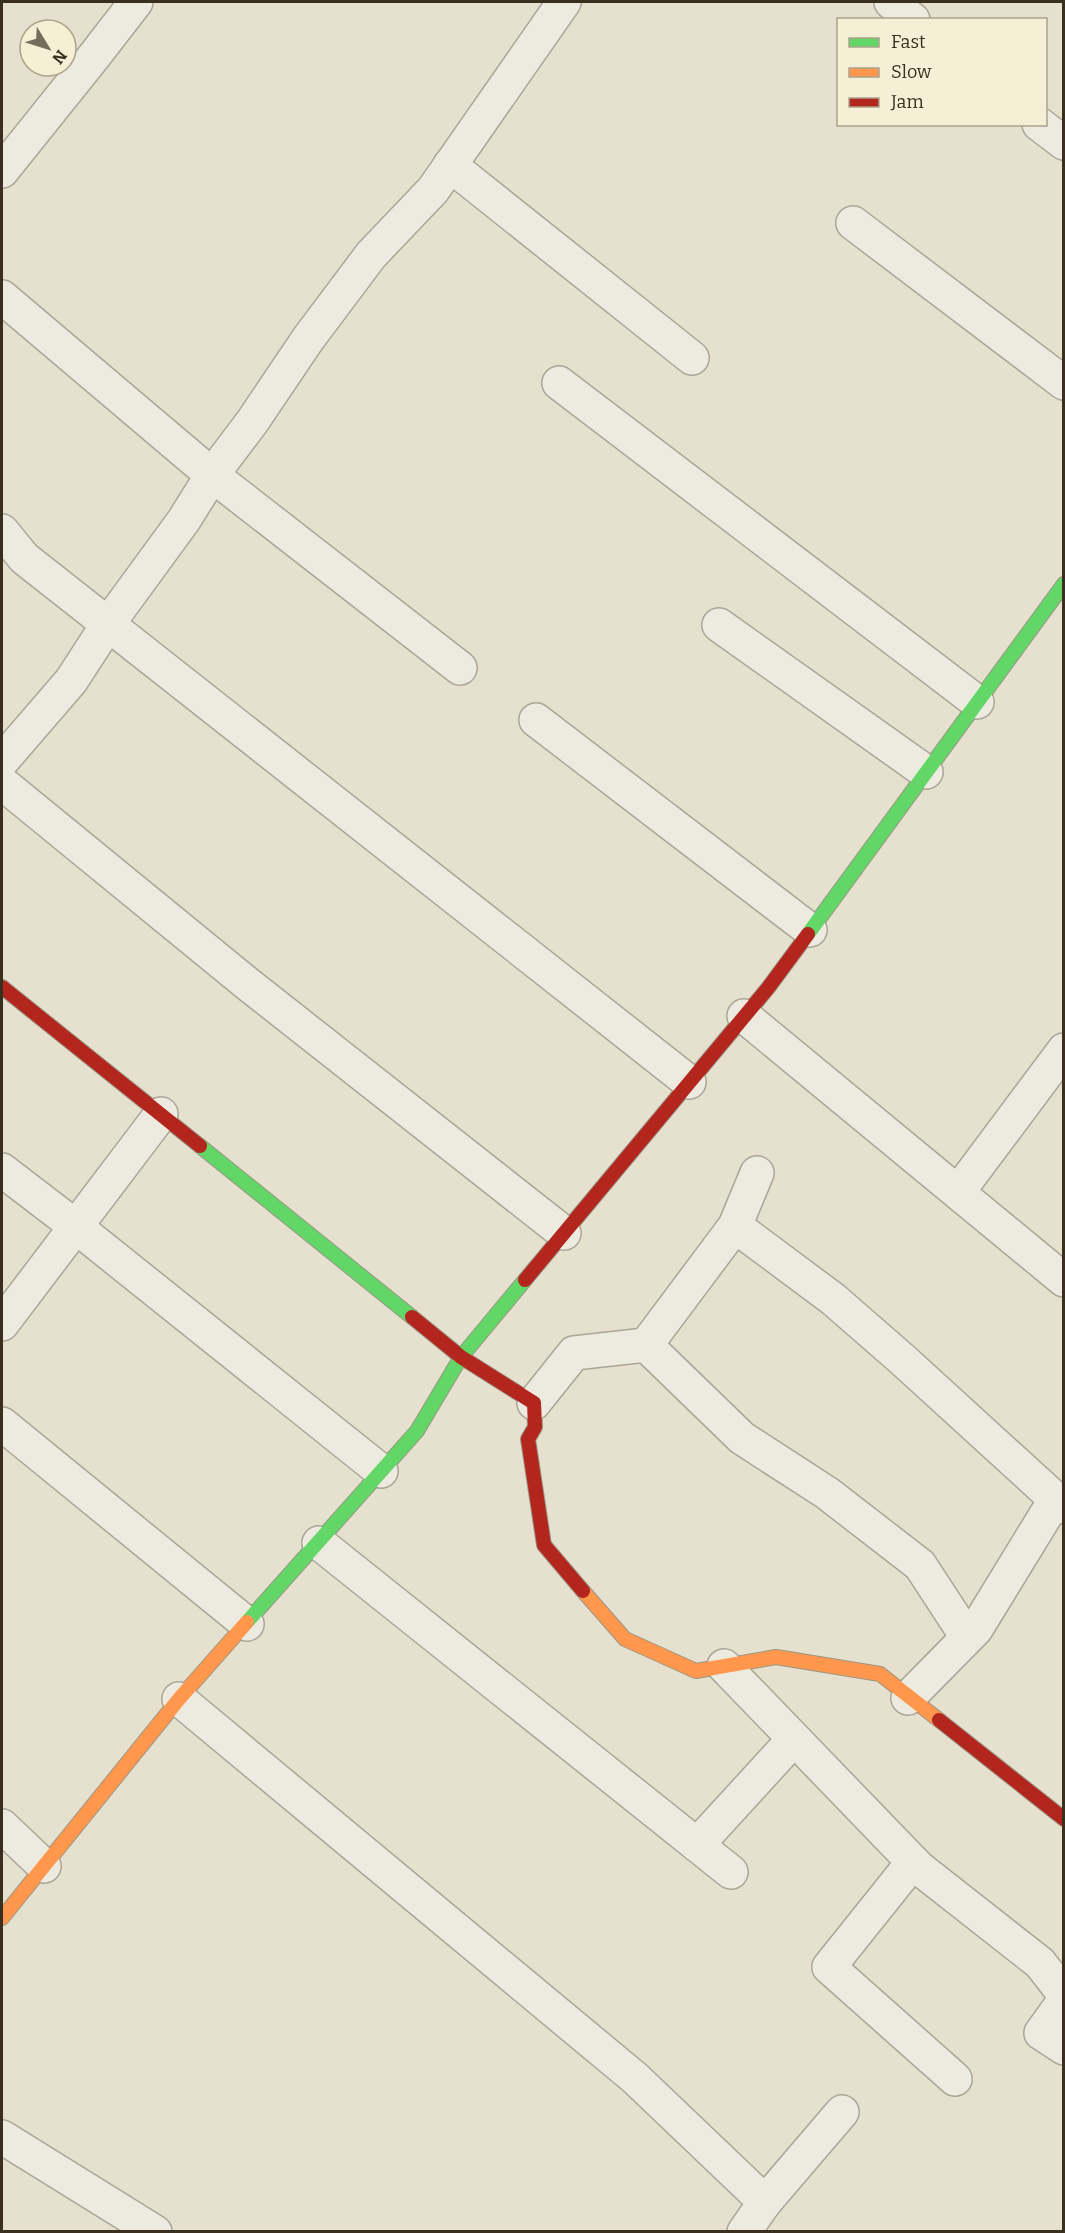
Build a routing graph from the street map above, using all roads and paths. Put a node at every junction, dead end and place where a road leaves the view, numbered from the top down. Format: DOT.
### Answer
graph roads {
  1 [pos="136,2"];
  2 [pos="564,2"];
  3 [pos="891,2"];
  4 [pos="911,18"];
  5 [pos="1042,126"];
  6 [pos="1064,143"];
  7 [pos="450,165"];
  8 [pos="2,171"];
  9 [pos="853,223"];
  10 [pos="2,297"];
  11 [pos="692,358"];
  12 [pos="559,383"];
  13 [pos="1064,383"];
  14 [pos="213,475"];
  15 [pos="2,531"];
  16 [pos="1064,584"];
  17 [pos="108,624"];
  18 [pos="719,625"];
  19 [pos="460,668"];
  20 [pos="977,702"];
  21 [pos="536,720"];
  22 [pos="2,760"];
  23 [pos="927,772"];
  24 [pos="2,783"];
  25 [pos="810,930"];
  26 [pos="2,987"];
  27 [pos="744,1016"];
  28 [pos="1064,1050"];
  29 [pos="690,1082"];
  30 [pos="162,1114"];
  31 [pos="2,1170"];
  32 [pos="756,1173"];
  33 [pos="958,1192"];
  34 [pos="75,1226"];
  35 [pos="735,1226"];
  36 [pos="564,1233"];
  37 [pos="1064,1280"];
  38 [pos="2,1324"];
  39 [pos="646,1345"];
  40 [pos="461,1357"];
  41 [pos="534,1403"];
  42 [pos="2,1424"];
  43 [pos="381,1472"];
  44 [pos="1059,1503"];
  45 [pos="318,1543"];
  46 [pos="247,1624"];
  47 [pos="968,1637"];
  48 [pos="724,1666"];
  49 [pos="908,1698"];
  50 [pos="179,1699"];
  51 [pos="794,1739"];
  52 [pos="1064,1819"];
  53 [pos="2,1826"];
  54 [pos="697,1845"];
  55 [pos="913,1862"];
  56 [pos="44,1866"];
  57 [pos="730,1872"];
  58 [pos="2,1918"];
  59 [pos="1064,1994"];
  60 [pos="1064,2001"];
  61 [pos="1064,2048"];
  62 [pos="955,2079"];
  63 [pos="842,2112"];
  64 [pos="2,2137"];
  65 [pos="765,2202"];
  66 [pos="155,2232"];
  67 [pos="744,2232"];
  1 -- 8 [label="street"];
  2 -- 7 [label="street"];
  3 -- 4 [label="street"];
  5 -- 6 [label="street"];
  7 -- 11 [label="street"];
  7 -- 14 [label="street"];
  9 -- 13 [label="street"];
  10 -- 14 [label="street"];
  12 -- 20 [label="street"];
  14 -- 17 [label="street"];
  14 -- 19 [label="street"];
  15 -- 17 [label="street"];
  16 -- 20 [label="street"];
  17 -- 22 [label="street"];
  17 -- 29 [label="street"];
  18 -- 23 [label="street"];
  20 -- 23 [label="street"];
  21 -- 25 [label="street"];
  23 -- 25 [label="street"];
  24 -- 36 [label="street"];
  25 -- 27 [label="street"];
  26 -- 30 [label="street"];
  27 -- 29 [label="street"];
  27 -- 33 [label="street"];
  28 -- 33 [label="street"];
  29 -- 36 [label="street"];
  30 -- 34 [label="street"];
  30 -- 40 [label="street"];
  31 -- 34 [label="street"];
  32 -- 35 [label="street"];
  33 -- 37 [label="street"];
  34 -- 38 [label="street"];
  34 -- 43 [label="street"];
  35 -- 39 [label="street"];
  35 -- 44 [label="street"];
  36 -- 40 [label="street"];
  39 -- 41 [label="street"];
  39 -- 47 [label="street"];
  40 -- 41 [label="street"];
  40 -- 43 [label="street"];
  41 -- 48 [label="street"];
  42 -- 46 [label="street"];
  43 -- 45 [label="street"];
  44 -- 47 [label="street"];
  45 -- 46 [label="street"];
  45 -- 54 [label="street"];
  46 -- 50 [label="street"];
  47 -- 49 [label="street"];
  48 -- 49 [label="street"];
  48 -- 51 [label="street"];
  49 -- 52 [label="street"];
  50 -- 56 [label="street"];
  50 -- 65 [label="street"];
  51 -- 54 [label="street"];
  51 -- 55 [label="street"];
  53 -- 56 [label="street"];
  54 -- 57 [label="street"];
  55 -- 59 [label="street"];
  55 -- 62 [label="street"];
  56 -- 58 [label="street"];
  60 -- 61 [label="street"];
  63 -- 65 [label="street"];
  64 -- 66 [label="street"];
  65 -- 67 [label="street"];
}
